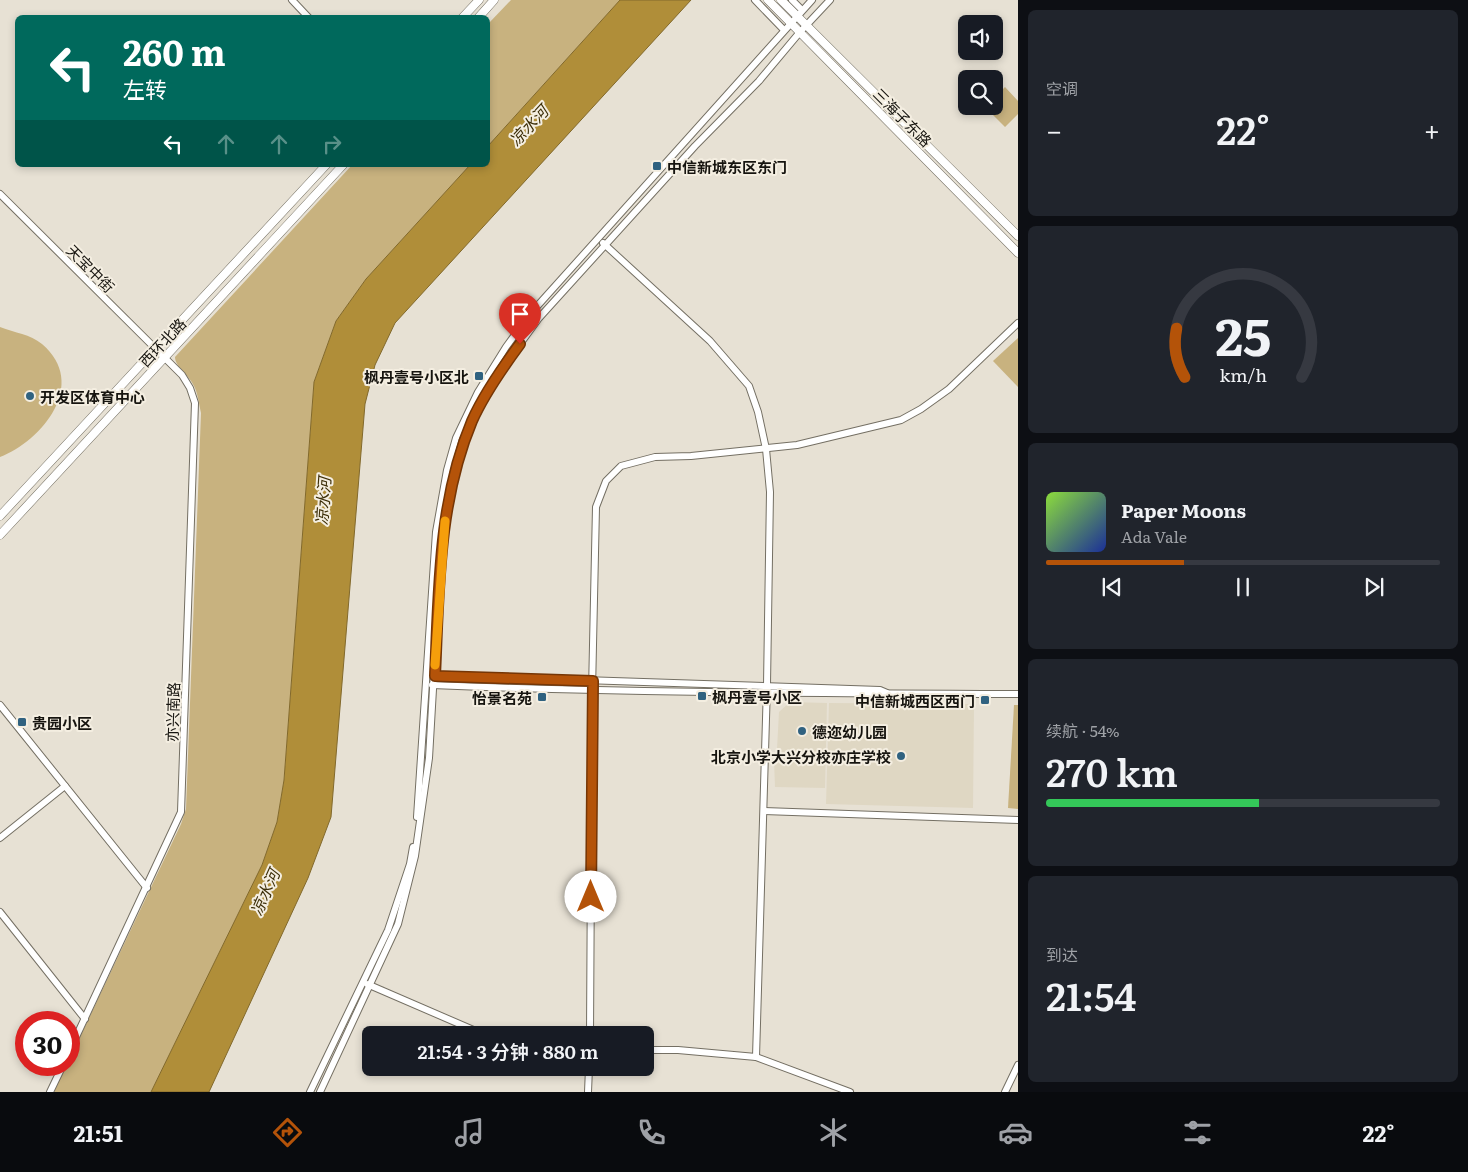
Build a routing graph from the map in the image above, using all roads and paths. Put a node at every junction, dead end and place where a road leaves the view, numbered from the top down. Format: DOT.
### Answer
graph roads {
  1 [pos="292,0"];
  2 [pos="478,0"];
  3 [pos="494,0"];
  4 [pos="755,0"];
  5 [pos="768,0"];
  6 [pos="781,0"];
  7 [pos="792,0"];
  8 [pos="812,0"];
  9 [pos="830,0"];
  10 [pos="800,13"];
  11 [pos="306,15"];
  12 [pos="465,15"];
  13 [pos="481,15"];
  14 [pos="790,23"];
  15 [pos="807,24"];
  16 [pos="784,30"];
  17 [pos="800,32"];
  18 [pos="324,167"];
  19 [pos="341,167"];
  20 [pos="0,194"];
  21 [pos="1018,236"];
  22 [pos="598,238"];
  23 [pos="605,245"];
  24 [pos="1018,253"];
  25 [pos="1018,323"];
  26 [pos="154,349"];
  27 [pos="164,360"];
  28 [pos="766,449"];
  29 [pos="0,516"];
  30 [pos="0,536"];
  31 [pos="426,675"];
  32 [pos="435,676"];
  33 [pos="593,681"];
  34 [pos="426,685"];
  35 [pos="434,685"];
  36 [pos="767,685"];
  37 [pos="592,692"];
  38 [pos="887,693"];
  39 [pos="767,694"];
  40 [pos="1018,694"];
  41 [pos="0,705"];
  42 [pos="65,786"];
  43 [pos="764,811"];
  44 [pos="1018,820"];
  45 [pos="0,838"];
  46 [pos="147,888"];
  47 [pos="0,912"];
  48 [pos="363,983"];
  49 [pos="371,986"];
  50 [pos="85,1019"];
  51 [pos="464,1026"];
  52 [pos="590,1026"];
  53 [pos="80,1029"];
  54 [pos="654,1050"];
  55 [pos="756,1058"];
  56 [pos="1018,1065"];
  57 [pos="58,1076"];
  58 [pos="589,1076"];
  59 [pos="50,1092"];
  60 [pos="310,1092"];
  61 [pos="320,1092"];
  62 [pos="588,1092"];
  63 [pos="850,1092"];
  64 [pos="1005,1092"];
  1 -- 11 [label="street"];
  2 -- 12 [label="main road"];
  3 -- 13 [label="main road"];
  4 -- 16 [label="street"];
  5 -- 14 [label="main road, 三海子东路"];
  6 -- 10 [label="main road, 三海子东路"];
  7 -- 10 [label="street"];
  8 -- 10 [label="street"];
  9 -- 15 [label="street"];
  10 -- 14 [label="street"];
  10 -- 15 [label="main road, 三海子东路"];
  14 -- 16 [label="street"];
  14 -- 17 [label="main road, 三海子东路"];
  15 -- 17 [label="street"];
  15 -- 21 [label="main road, 三海子东路"];
  16 -- 22 [label="street"];
  17 -- 23 [label="street"];
  17 -- 24 [label="main road, 三海子东路"];
  18 -- 26 [label="main road, 西环北路"];
  19 -- 27 [label="main road, 西环北路"];
  20 -- 26 [label="street, 天宝中街"];
  22 -- 23 [label="street"];
  22 -- 31 [label="street"];
  23 -- 28 [label="street"];
  23 -- 32 [label="street"];
  25 -- 28 [label="street"];
  26 -- 27 [label="street, 天宝中街"];
  26 -- 29 [label="main road, 西环北路"];
  27 -- 30 [label="main road, 西环北路"];
  27 -- 46 [label="street, 亦兴南路"];
  28 -- 33 [label="street"];
  28 -- 36 [label="street"];
  31 -- 32 [label="street"];
  31 -- 34 [label="street"];
  32 -- 33 [label="street"];
  32 -- 35 [label="street"];
  33 -- 36 [label="street"];
  33 -- 37 [label="street"];
  34 -- 35 [label="street"];
  34 -- 48 [label="street"];
  35 -- 37 [label="street"];
  35 -- 49 [label="street"];
  36 -- 38 [label="street"];
  36 -- 39 [label="street"];
  37 -- 39 [label="street"];
  37 -- 52 [label="street"];
  38 -- 39 [label="street"];
  38 -- 40 [label="street"];
  39 -- 43 [label="street"];
  41 -- 42 [label="street"];
  42 -- 45 [label="street"];
  42 -- 46 [label="street"];
  43 -- 44 [label="street"];
  43 -- 55 [label="street"];
  46 -- 50 [label="street, 亦兴南路"];
  47 -- 50 [label="street"];
  48 -- 49 [label="street"];
  48 -- 60 [label="street"];
  49 -- 51 [label="street"];
  49 -- 61 [label="street"];
  50 -- 53 [label="street, 亦兴南路"];
  54 -- 55 [label="street"];
  55 -- 63 [label="street"];
  56 -- 64 [label="street"];
  57 -- 59 [label="street"];
  58 -- 62 [label="street"];
}
